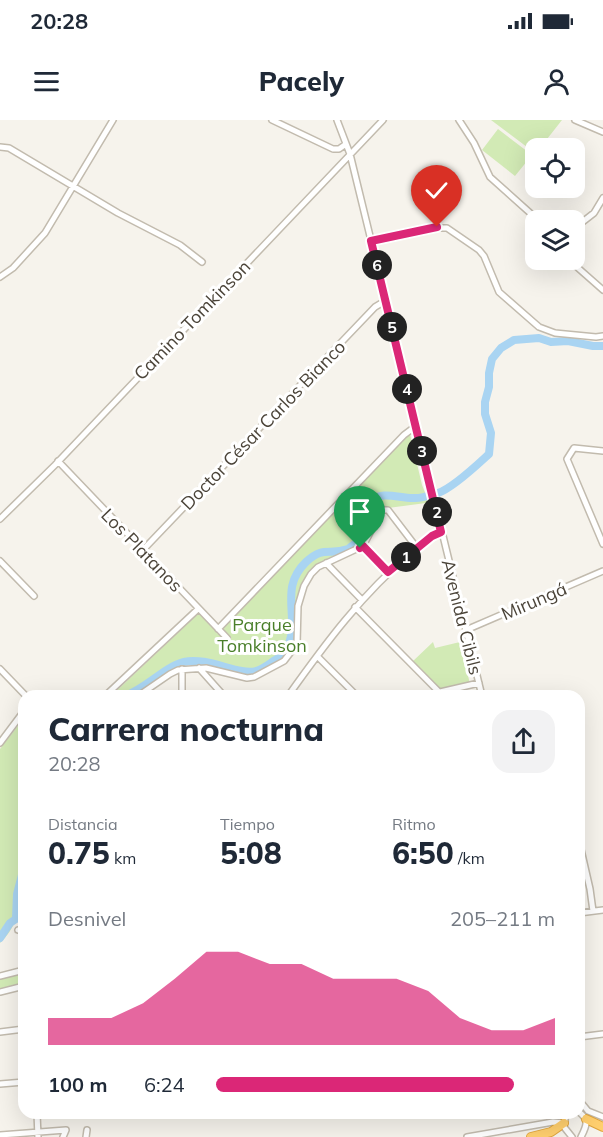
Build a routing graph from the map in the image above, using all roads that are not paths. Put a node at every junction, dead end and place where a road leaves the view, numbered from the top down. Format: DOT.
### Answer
graph roads {
  1 [pos="113,120"];
  2 [pos="272,120"];
  3 [pos="337,120"];
  4 [pos="383,120"];
  5 [pos="459,120"];
  6 [pos="575,120"];
  7 [pos="603,132"];
  8 [pos="346,144"];
  9 [pos="0,147"];
  10 [pos="350,154"];
  11 [pos="74,187"];
  12 [pos="603,198"];
  13 [pos="527,210"];
  14 [pos="585,220"];
  15 [pos="371,241"];
  16 [pos="202,262"];
  17 [pos="580,270"];
  18 [pos="0,277"];
  19 [pos="603,290"];
  20 [pos="385,301"];
  21 [pos="603,336"];
  22 [pos="416,426"];
  23 [pos="603,451"];
  24 [pos="58,461"];
  25 [pos="0,519"];
  26 [pos="441,532"];
  27 [pos="603,544"];
  28 [pos="363,546"];
  29 [pos="417,548"];
  30 [pos="142,551"];
  31 [pos="0,561"];
  32 [pos="326,563"];
  33 [pos="603,571"];
  34 [pos="388,572"];
  35 [pos="34,596"];
  36 [pos="362,600"];
  37 [pos="355,607"];
  38 [pos="198,609"];
  39 [pos="218,629"];
  40 [pos="466,630"];
  41 [pos="227,638"];
  42 [pos="318,656"];
  43 [pos="199,668"];
  44 [pos="0,669"];
  45 [pos="182,669"];
  46 [pos="479,683"];
  47 [pos="20,690"];
  48 [pos="111,690"];
  49 [pos="147,690"];
  50 [pos="182,690"];
  51 [pos="219,690"];
  52 [pos="292,690"];
  53 [pos="351,690"];
  54 [pos="435,690"];
  55 [pos="456,690"];
  56 [pos="481,690"];
  57 [pos="18,719"];
  58 [pos="0,743"];
  59 [pos="585,867"];
  60 [pos="603,910"];
  61 [pos="593,911"];
  62 [pos="585,912"];
  63 [pos="18,972"];
  64 [pos="0,976"];
  65 [pos="18,988"];
  66 [pos="0,992"];
  67 [pos="18,1030"];
  68 [pos="0,1032"];
  69 [pos="603,1034"];
  70 [pos="585,1036"];
  71 [pos="18,1082"];
  72 [pos="0,1084"];
  73 [pos="585,1107"];
  74 [pos="585,1116"];
  75 [pos="603,1117"];
  76 [pos="37,1119"];
  77 [pos="562,1119"];
  78 [pos="564,1119"];
  79 [pos="565,1119"];
  80 [pos="583,1119"];
  81 [pos="603,1126"];
  82 [pos="0,1135"];
  83 [pos="37,1135"];
  84 [pos="63,1137"];
  85 [pos="467,1137"];
  86 [pos="531,1137"];
  87 [pos="572,1137"];
  88 [pos="581,1137"];
  1 -- 11 [label="street"];
  2 -- 8 [label="street"];
  3 -- 8 [label="street, Avenida Cibils"];
  4 -- 10 [label="street, Camino Tomkinson"];
  5 -- 13 [label="street"];
  6 -- 7 [label="street"];
  8 -- 10 [label="street, Avenida Cibils"];
  9 -- 11 [label="street"];
  10 -- 15 [label="street, Avenida Cibils"];
  10 -- 24 [label="street, Camino Tomkinson"];
  11 -- 16 [label="street"];
  11 -- 18 [label="street"];
  12 -- 14 [label="street"];
  15 -- 20 [label="street, Avenida Cibils"];
  15 -- 21 [label="street"];
  17 -- 19 [label="street"];
  20 -- 22 [label="street, Avenida Cibils"];
  20 -- 30 [label="street, Doctor César Carlos Bianco"];
  22 -- 26 [label="street, Avenida Cibils"];
  22 -- 39 [label="street"];
  23 -- 27 [label="street"];
  24 -- 25 [label="street, Camino Tomkinson"];
  24 -- 30 [label="street, Los Platanos"];
  26 -- 29 [label="street"];
  26 -- 40 [label="street, Avenida Cibils"];
  28 -- 29 [label="street"];
  28 -- 32 [label="street"];
  28 -- 34 [label="street"];
  29 -- 34 [label="street"];
  30 -- 38 [label="street, Los Platanos"];
  31 -- 35 [label="street"];
  32 -- 36 [label="street"];
  32 -- 43 [label="street"];
  33 -- 40 [label="street, Mirungá"];
  34 -- 36 [label="street"];
  36 -- 37 [label="street"];
  37 -- 42 [label="street"];
  37 -- 54 [label="street"];
  38 -- 39 [label="street, Los Platanos"];
  38 -- 48 [label="street"];
  39 -- 41 [label="street, Los Platanos"];
  40 -- 46 [label="street, Avenida Cibils"];
  42 -- 52 [label="street"];
  42 -- 53 [label="street"];
  43 -- 45 [label="street"];
  43 -- 51 [label="street"];
  44 -- 47 [label="street"];
  45 -- 49 [label="street"];
  45 -- 50 [label="street"];
  46 -- 55 [label="street"];
  46 -- 56 [label="street, Avenida Cibils"];
  57 -- 58 [label="street"];
  59 -- 61 [label="street"];
  60 -- 61 [label="street"];
  61 -- 62 [label="street"];
  63 -- 64 [label="street"];
  65 -- 66 [label="street"];
  67 -- 68 [label="street"];
  69 -- 70 [label="street"];
  71 -- 72 [label="street"];
  73 -- 75 [label="street"];
  74 -- 81 [label="highway"];
  76 -- 83 [label="street"];
  77 -- 85 [label="street"];
  78 -- 86 [label="highway"];
  79 -- 87 [label="street"];
  80 -- 88 [label="street"];
  82 -- 83 [label="street"];
  83 -- 84 [label="street"];
}
